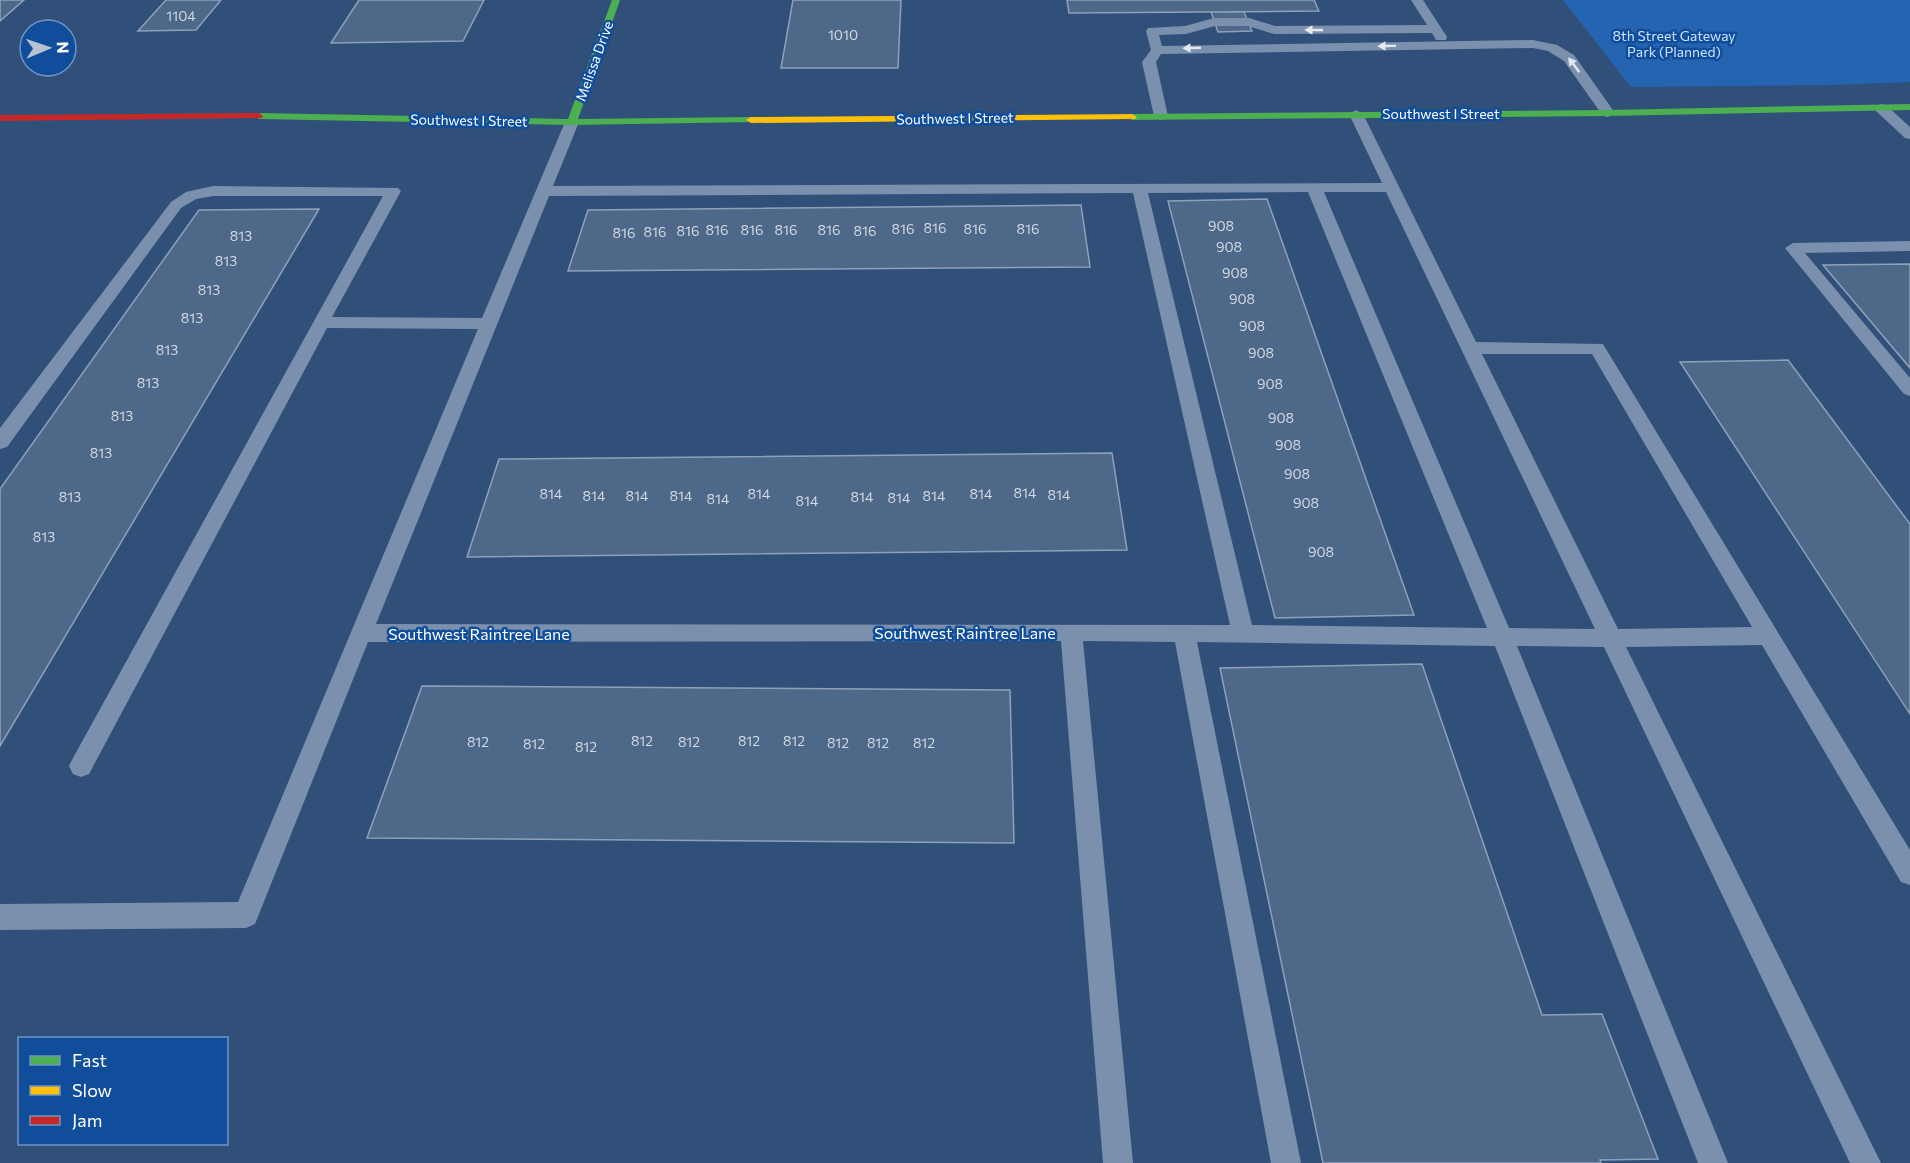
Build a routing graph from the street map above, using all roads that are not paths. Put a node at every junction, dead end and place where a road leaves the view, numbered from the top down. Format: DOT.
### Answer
graph roads {
  1 [pos="615,0"];
  2 [pos="1418,0"];
  3 [pos="1436,29"];
  4 [pos="1446,45"];
  5 [pos="1157,50"];
  6 [pos="1910,107"];
  7 [pos="1881,108"];
  8 [pos="1608,112"];
  9 [pos="1356,114"];
  10 [pos="1161,116"];
  11 [pos="0,118"];
  12 [pos="572,122"];
  13 [pos="1910,135"];
  14 [pos="1314,187"];
  15 [pos="1392,187"];
  16 [pos="1139,188"];
  17 [pos="544,191"];
  18 [pos="1910,246"];
  19 [pos="321,322"];
  20 [pos="488,324"];
  21 [pos="1470,348"];
  22 [pos="1910,390"];
  23 [pos="0,442"];
  24 [pos="1071,632"];
  25 [pos="362,633"];
  26 [pos="1184,633"];
  27 [pos="1243,634"];
  28 [pos="1769,636"];
  29 [pos="1502,637"];
  30 [pos="1610,638"];
  31 [pos="81,766"];
  32 [pos="1910,873"];
  33 [pos="0,917"];
  34 [pos="1118,1163"];
  35 [pos="1286,1163"];
  36 [pos="1713,1163"];
  37 [pos="1866,1163"];
  1 -- 12 [label="main road, Melissa Drive"];
  2 -- 3 [label="lane"];
  3 -- 4 [label="lane"];
  3 -- 5 [label="lane, one-way"];
  4 -- 5 [label="lane, one-way"];
  8 -- 4 [label="lane, one-way"];
  5 -- 10 [label="lane"];
  6 -- 7 [label="main road, Southwest I Street"];
  7 -- 8 [label="main road, Southwest I Street"];
  7 -- 13 [label="lane"];
  8 -- 9 [label="main road, Southwest I Street"];
  9 -- 10 [label="main road, Southwest I Street"];
  9 -- 15 [label="lane"];
  10 -- 12 [label="main road, Southwest I Street"];
  11 -- 12 [label="main road, Southwest I Street"];
  12 -- 17 [label="lane, Southwest Raintree Lane"];
  14 -- 15 [label="lane"];
  14 -- 16 [label="lane"];
  14 -- 29 [label="lane"];
  15 -- 21 [label="lane"];
  16 -- 17 [label="lane"];
  16 -- 27 [label="lane"];
  17 -- 20 [label="lane, Southwest Raintree Lane"];
  18 -- 22 [label="lane"];
  19 -- 20 [label="lane"];
  19 -- 23 [label="lane"];
  19 -- 31 [label="lane"];
  20 -- 25 [label="lane, Southwest Raintree Lane"];
  21 -- 28 [label="lane"];
  21 -- 30 [label="lane"];
  24 -- 25 [label="lane, Southwest Raintree Lane"];
  24 -- 26 [label="lane"];
  24 -- 34 [label="lane, Southwest Raintree Lane"];
  25 -- 33 [label="lane, Southwest Raintree Lane"];
  26 -- 27 [label="lane"];
  26 -- 35 [label="lane"];
  27 -- 29 [label="lane"];
  28 -- 30 [label="lane"];
  28 -- 32 [label="lane"];
  29 -- 30 [label="lane"];
  29 -- 36 [label="lane"];
  30 -- 37 [label="lane"];
}
